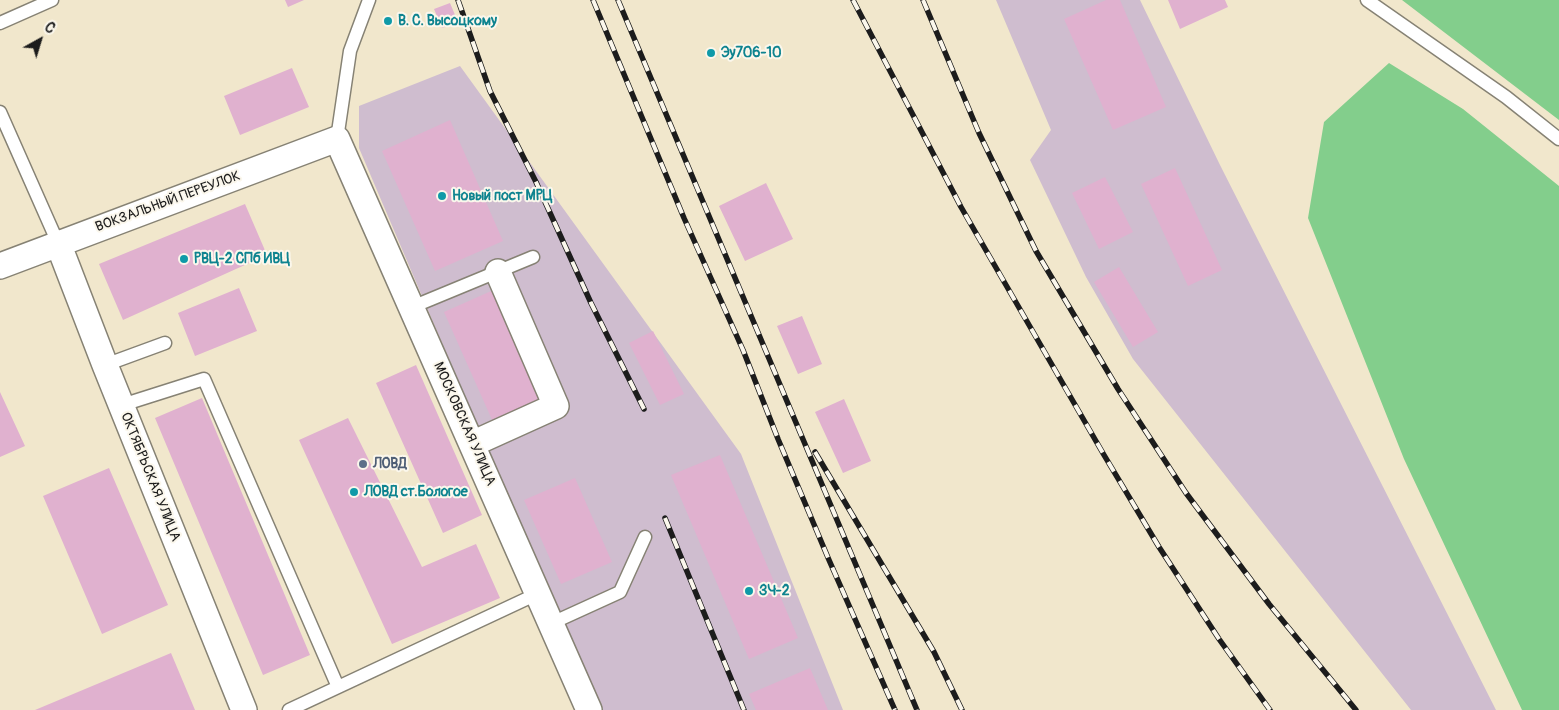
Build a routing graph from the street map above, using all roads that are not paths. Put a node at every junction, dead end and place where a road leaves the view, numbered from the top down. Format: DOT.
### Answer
graph roads {
  1 [pos="52,0"];
  2 [pos="370,0"];
  3 [pos="1367,0"];
  4 [pos="0,23"];
  5 [pos="0,112"];
  6 [pos="337,139"];
  7 [pos="1559,139"];
  8 [pos="58,243"];
  9 [pos="533,257"];
  10 [pos="0,266"];
  11 [pos="498,272"];
  12 [pos="412,307"];
  13 [pos="165,343"];
  14 [pos="105,365"];
  15 [pos="122,404"];
  16 [pos="472,444"];
  17 [pos="645,537"];
  18 [pos="539,593"];
  19 [pos="552,623"];
  20 [pos="338,687"];
  21 [pos="244,710"];
  22 [pos="289,710"];
  23 [pos="589,710"];
  1 -- 4 [label="lane"];
  2 -- 6 [label="lane"];
  3 -- 7 [label="lane"];
  5 -- 8 [label="lane"];
  6 -- 8 [label="street, ВОКЗАЛЬНЫЙ ПЕРЕУЛОК"];
  6 -- 12 [label="street, МОСКОВСКАЯ УЛИЦА"];
  8 -- 10 [label="street, ВОКЗАЛЬНЫЙ ПЕРЕУЛОК"];
  8 -- 14 [label="street, ОКТЯБРЬСКАЯ УЛИЦА"];
  9 -- 11 [label="lane"];
  11 -- 12 [label="lane"];
  11 -- 16 [label="street"];
  12 -- 16 [label="street, МОСКОВСКАЯ УЛИЦА"];
  13 -- 14 [label="lane"];
  14 -- 15 [label="street, ОКТЯБРЬСКАЯ УЛИЦА"];
  15 -- 20 [label="lane"];
  15 -- 21 [label="street, ОКТЯБРЬСКАЯ УЛИЦА"];
  16 -- 18 [label="street, МОСКОВСКАЯ УЛИЦА"];
  17 -- 19 [label="lane"];
  18 -- 19 [label="street, МОСКОВСКАЯ УЛИЦА"];
  18 -- 20 [label="lane"];
  19 -- 23 [label="street, МОСКОВСКАЯ УЛИЦА"];
  20 -- 22 [label="lane"];
}
